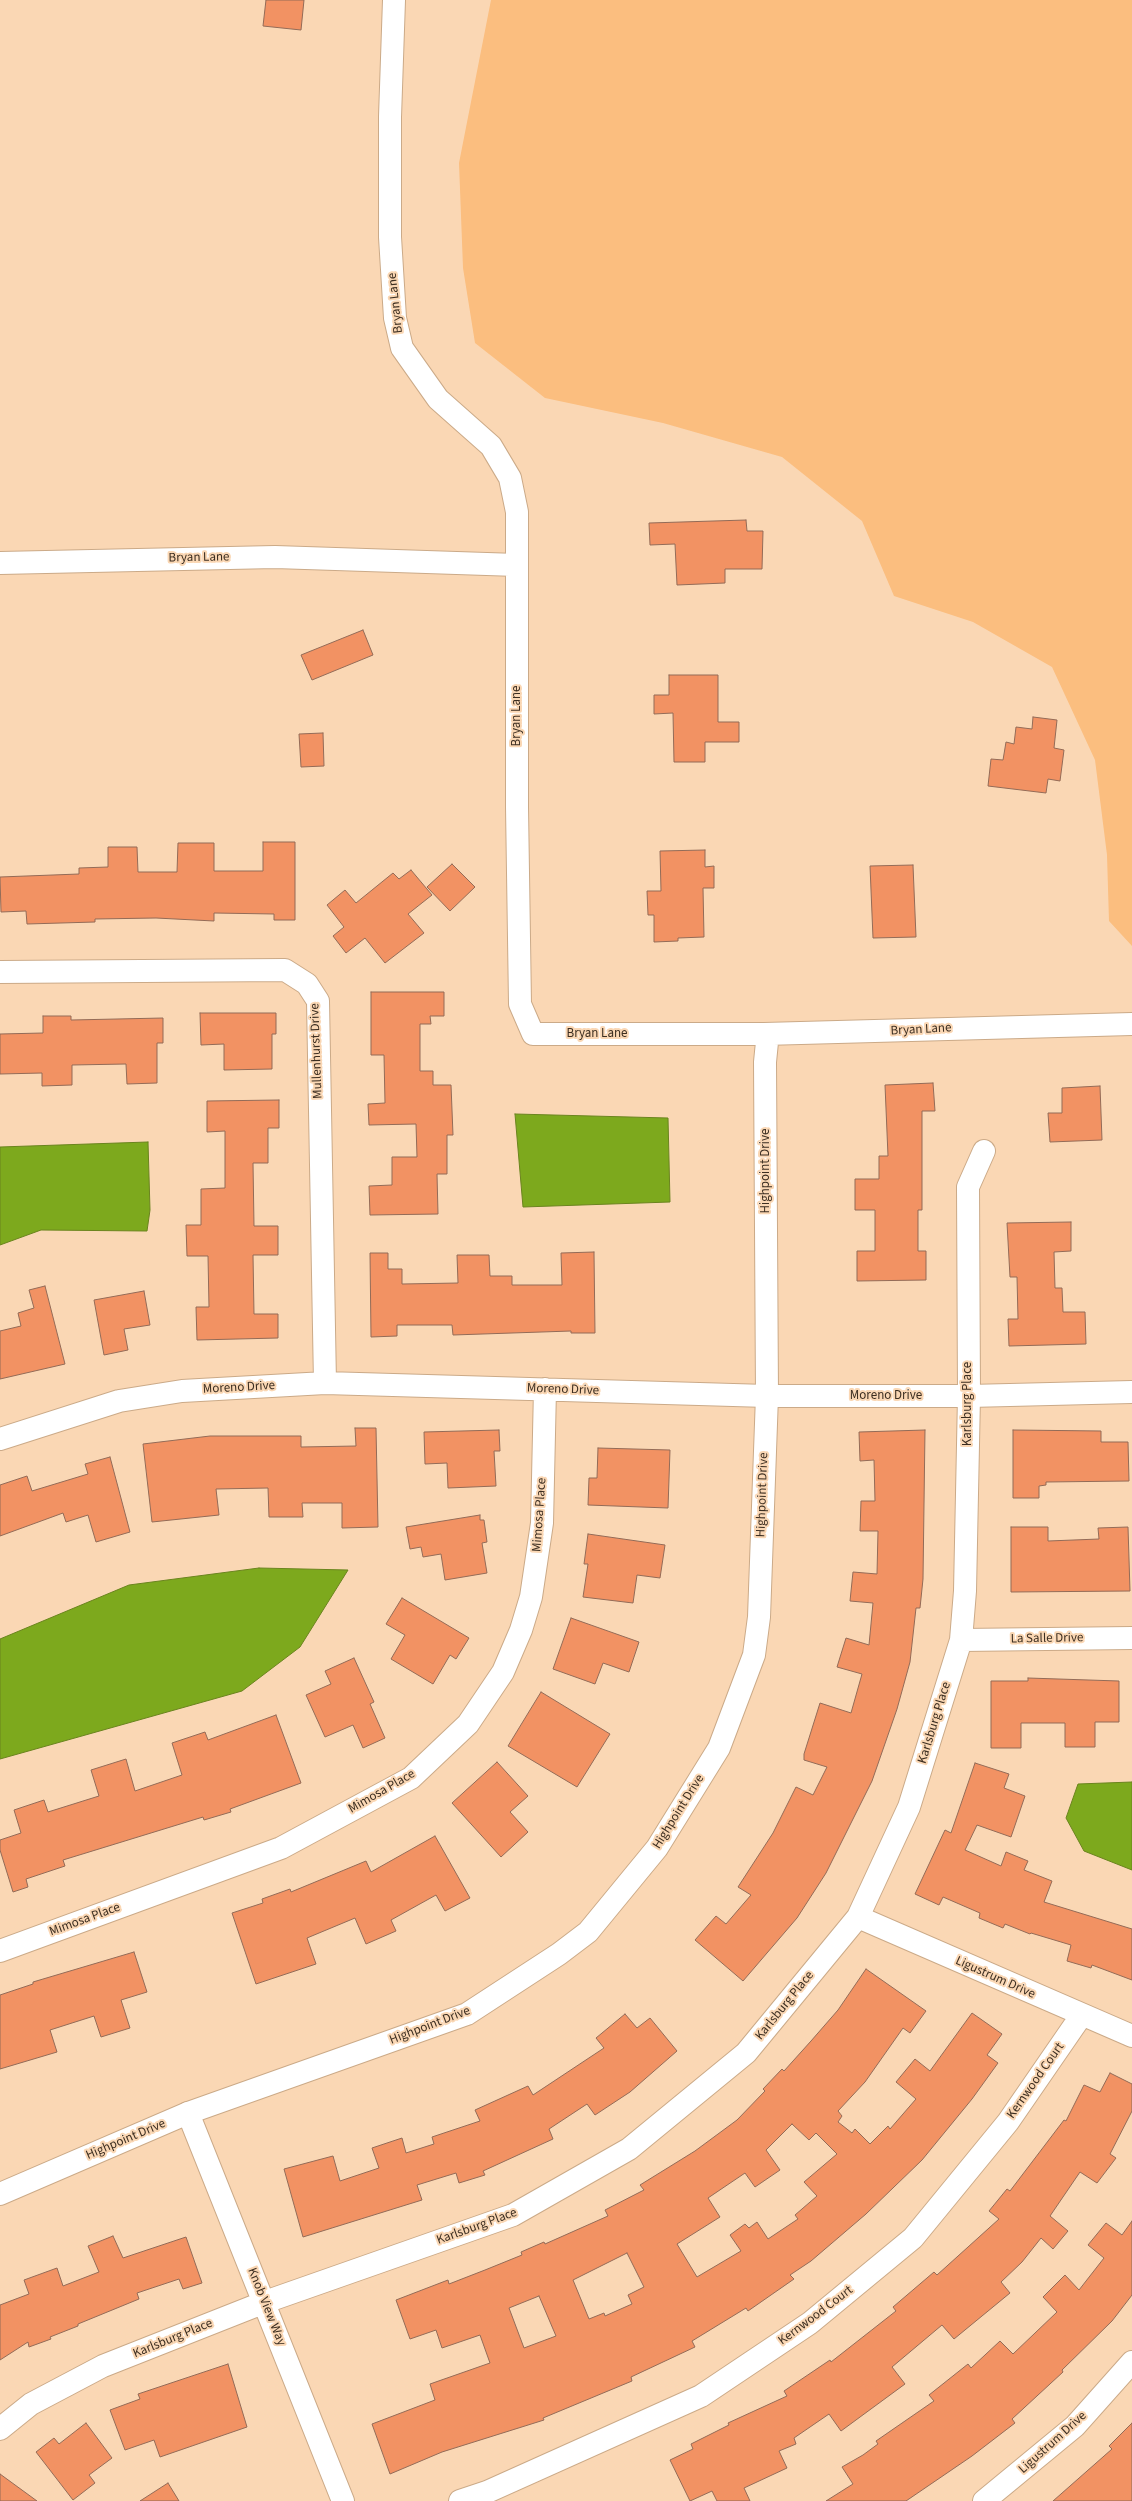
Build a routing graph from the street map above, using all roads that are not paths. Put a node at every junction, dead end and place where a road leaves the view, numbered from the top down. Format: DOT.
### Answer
graph roads {
  1 [pos="394,0"];
  2 [pos="0,563"];
  3 [pos="517,565"];
  4 [pos="0,972"];
  5 [pos="1132,1024"];
  6 [pos="764,1034"];
  7 [pos="984,1151"];
  8 [pos="325,1383"];
  9 [pos="545,1389"];
  10 [pos="1132,1392"];
  11 [pos="767,1396"];
  12 [pos="969,1396"];
  13 [pos="0,1439"];
  14 [pos="1132,1638"];
  15 [pos="961,1640"];
  16 [pos="858,1917"];
  17 [pos="0,1951"];
  18 [pos="1081,2016"];
  19 [pos="1132,2036"];
  20 [pos="188,2113"];
  21 [pos="0,2194"];
  22 [pos="265,2302"];
  23 [pos="1132,2362"];
  24 [pos="0,2429"];
  25 [pos="488,2497"];
  26 [pos="343,2501"];
  27 [pos="460,2501"];
  28 [pos="984,2501"];
  1 -- 3 [label="street, Bryan Lane"];
  2 -- 3 [label="street, Bryan Lane"];
  3 -- 6 [label="street, Bryan Lane"];
  4 -- 8 [label="street, Mullenhurst Drive"];
  5 -- 6 [label="street, Bryan Lane"];
  6 -- 11 [label="street, Highpoint Drive"];
  7 -- 12 [label="street, Karlsburg Place"];
  8 -- 9 [label="street, Moreno Drive"];
  8 -- 13 [label="street, Moreno Drive"];
  9 -- 11 [label="street, Moreno Drive"];
  9 -- 17 [label="street, Mimosa Place"];
  10 -- 12 [label="street, Moreno Drive"];
  11 -- 12 [label="street, Moreno Drive"];
  11 -- 20 [label="street, Highpoint Drive"];
  12 -- 15 [label="street, Karlsburg Place"];
  14 -- 15 [label="street, La Salle Drive"];
  15 -- 16 [label="street, Karlsburg Place"];
  16 -- 18 [label="street, Ligustrum Drive"];
  16 -- 22 [label="street, Karlsburg Place"];
  18 -- 19 [label="street, Ligustrum Drive"];
  18 -- 25 [label="street, Kernwood Court"];
  20 -- 21 [label="street, Highpoint Drive"];
  20 -- 22 [label="street, Knob View Way"];
  22 -- 24 [label="street, Karlsburg Place"];
  22 -- 26 [label="street, Knob View Way"];
  23 -- 28 [label="street, Ligustrum Drive"];
  25 -- 27 [label="street, Kernwood Court"];
}
